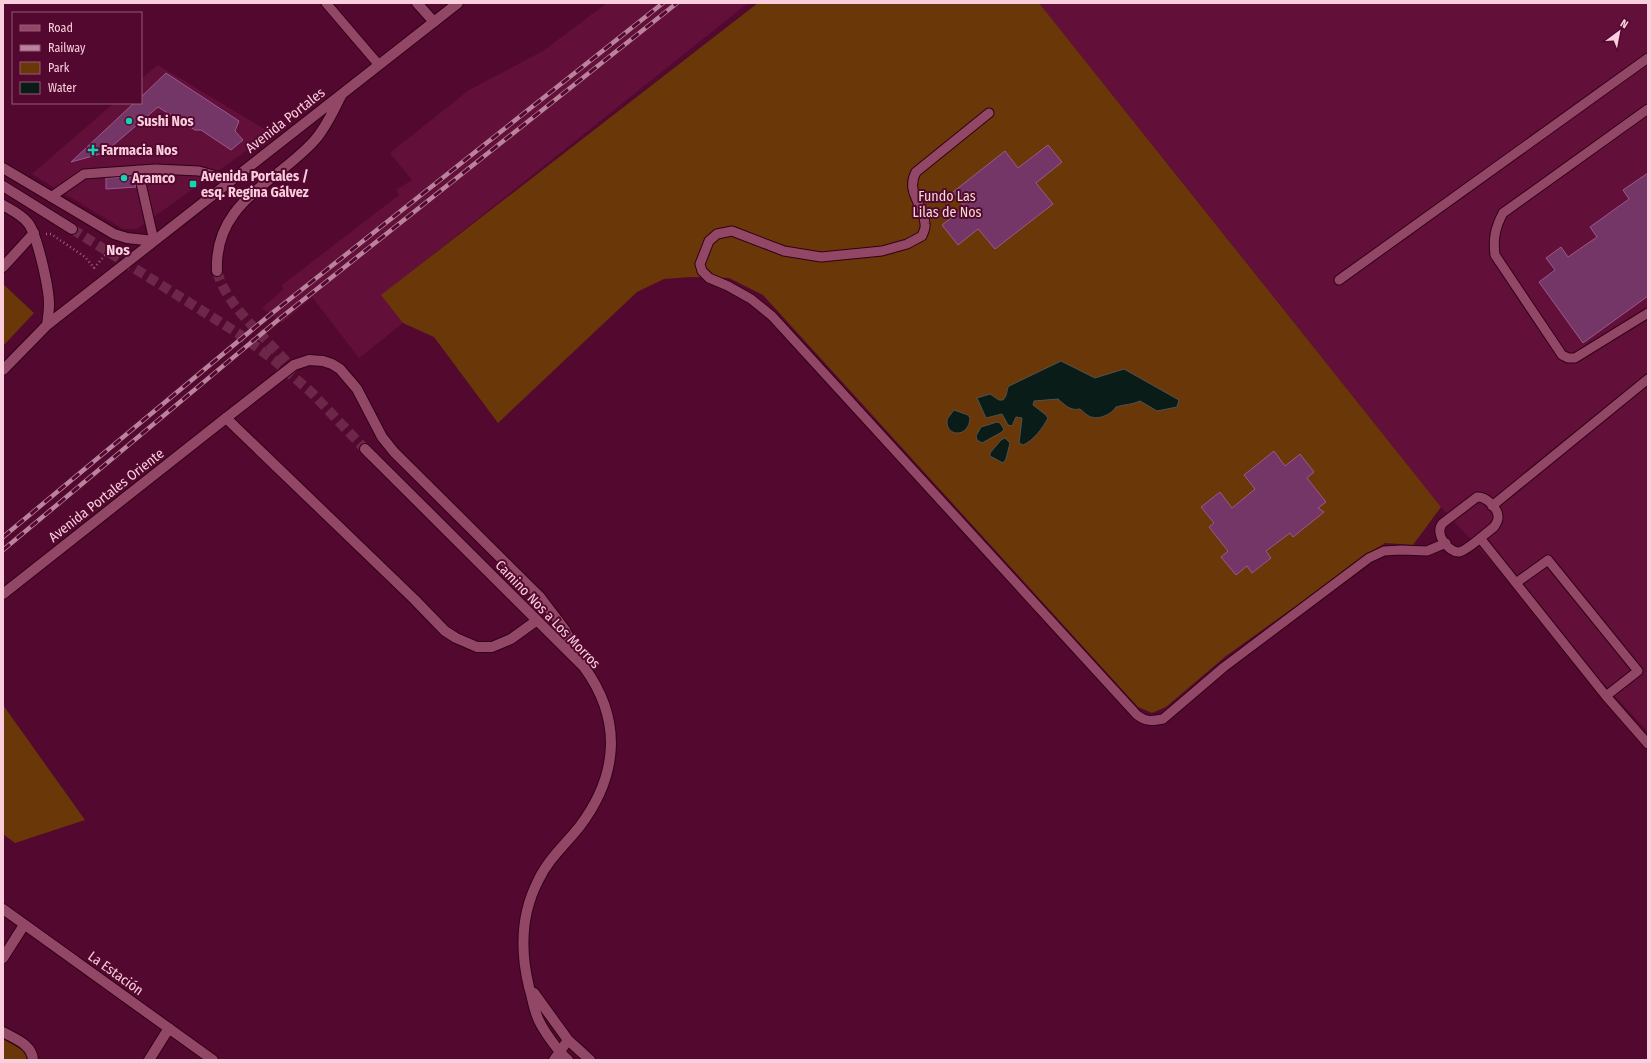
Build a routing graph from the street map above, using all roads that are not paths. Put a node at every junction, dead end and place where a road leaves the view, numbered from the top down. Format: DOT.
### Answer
graph roads {
  1 [pos="326,3"];
  2 [pos="417,3"];
  3 [pos="458,3"];
  4 [pos="434,22"];
  5 [pos="1648,58"];
  6 [pos="379,65"];
  7 [pos="342,94"];
  8 [pos="1648,109"];
  9 [pos="989,113"];
  10 [pos="3,168"];
  11 [pos="138,170"];
  12 [pos="231,180"];
  13 [pos="3,186"];
  14 [pos="51,197"];
  15 [pos="3,205"];
  16 [pos="72,229"];
  17 [pos="34,233"];
  18 [pos="154,241"];
  19 [pos="3,267"];
  20 [pos="217,271"];
  21 [pos="1339,280"];
  22 [pos="1648,313"];
  23 [pos="47,326"];
  24 [pos="3,370"];
  25 [pos="1648,379"];
  26 [pos="226,418"];
  27 [pos="365,449"];
  28 [pos="1492,506"];
  29 [pos="1480,538"];
  30 [pos="1446,543"];
  31 [pos="1516,583"];
  32 [pos="3,594"];
  33 [pos="536,621"];
  34 [pos="584,667"];
  35 [pos="1606,696"];
  36 [pos="1648,744"];
  37 [pos="3,909"];
  38 [pos="24,925"];
  39 [pos="3,958"];
  40 [pos="529,987"];
  41 [pos="168,1028"];
  42 [pos="3,1032"];
  43 [pos="568,1040"];
  44 [pos="556,1056"];
  45 [pos="33,1060"];
  46 [pos="149,1060"];
  47 [pos="213,1060"];
  48 [pos="568,1060"];
  49 [pos="590,1060"];
  1 -- 6 [label="lane"];
  2 -- 4 [label="main road"];
  3 -- 4 [label="main road, Avenida Portales"];
  4 -- 6 [label="main road, Avenida Portales"];
  5 -- 21 [label="lane"];
  6 -- 7 [label="main road, Avenida Portales"];
  7 -- 12 [label="main road, Avenida Portales"];
  7 -- 20 [label="main road"];
  8 -- 22 [label="lane"];
  9 -- 30 [label="lane"];
  10 -- 14 [label="main road"];
  11 -- 12 [label="lane"];
  11 -- 14 [label="lane"];
  11 -- 18 [label="lane"];
  12 -- 18 [label="main road, Avenida Portales"];
  13 -- 16 [label="main road"];
  14 -- 18 [label="main road"];
  15 -- 17 [label="main road"];
  17 -- 19 [label="main road"];
  17 -- 23 [label="main road"];
  18 -- 23 [label="main road, Avenida Portales"];
  23 -- 24 [label="main road, Avenida Portales"];
  25 -- 28 [label="lane"];
  26 -- 32 [label="main road, Avenida Portales Oriente"];
  26 -- 33 [label="main road"];
  26 -- 34 [label="main road, Avenida Portales Oriente"];
  27 -- 33 [label="main road, Camino Nos a Los Morros"];
  28 -- 29 [label="lane"];
  28 -- 30 [label="lane"];
  29 -- 30 [label="lane"];
  29 -- 31 [label="lane"];
  31 -- 35 [label="lane"];
  31 -- 35 [label="lane"];
  33 -- 34 [label="main road, Camino Nos a Los Morros"];
  34 -- 40 [label="main road, Camino Nos a Los Morros"];
  35 -- 36 [label="lane"];
  37 -- 38 [label="main road, La Estación"];
  38 -- 39 [label="main road"];
  38 -- 41 [label="main road, La Estación"];
  40 -- 43 [label="main road, Camino Nos a Los Morros"];
  40 -- 44 [label="main road, Camino Nos a Los Morros"];
  41 -- 46 [label="main road"];
  41 -- 47 [label="main road, La Estación"];
  42 -- 45 [label="main road"];
  43 -- 44 [label="main road"];
  43 -- 49 [label="main road, Camino Nos a Los Morros"];
  44 -- 48 [label="main road, Camino Nos a Los Morros"];
}
